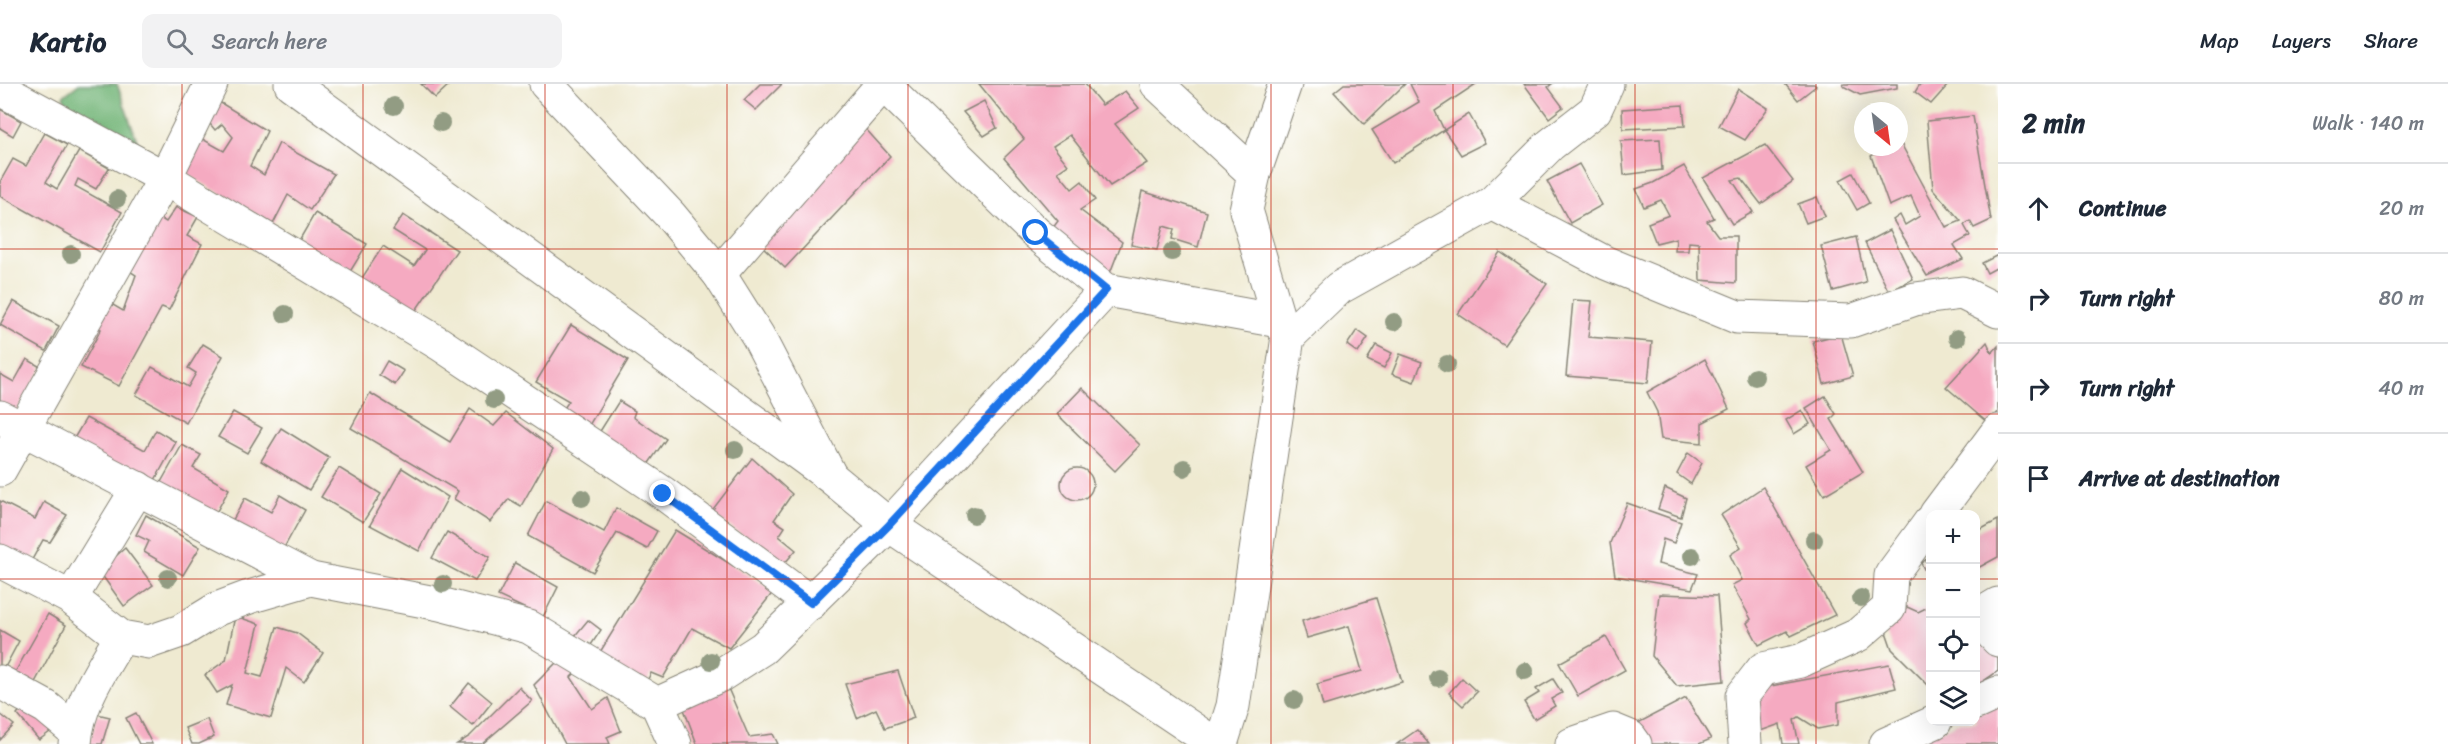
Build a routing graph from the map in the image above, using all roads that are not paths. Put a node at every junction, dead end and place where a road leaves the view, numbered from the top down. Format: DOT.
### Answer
graph roads {
  1 [pos="211,84"];
  2 [pos="291,84"];
  3 [pos="546,84"];
  4 [pos="883,84"];
  5 [pos="1157,84"];
  6 [pos="1285,84"];
  7 [pos="1607,84"];
  8 [pos="0,89"];
  9 [pos="1254,174"];
  10 [pos="165,178"];
  11 [pos="1492,203"];
  12 [pos="719,274"];
  13 [pos="1106,290"];
  14 [pos="1998,311"];
  15 [pos="1283,329"];
  16 [pos="12,424"];
  17 [pos="1998,431"];
  18 [pos="0,470"];
  19 [pos="831,478"];
  20 [pos="138,488"];
  21 [pos="1939,510"];
  22 [pos="889,525"];
  23 [pos="1926,527"];
  24 [pos="0,561"];
  25 [pos="311,579"];
  26 [pos="71,598"];
  27 [pos="811,603"];
  28 [pos="1998,604"];
  29 [pos="121,636"];
  30 [pos="1998,640"];
  31 [pos="0,682"];
  32 [pos="1998,693"];
  33 [pos="1980,701"];
  34 [pos="657,704"];
  35 [pos="1926,726"];
  36 [pos="75,738"];
  37 [pos="675,744"];
  38 [pos="1215,744"];
  39 [pos="1221,744"];
  40 [pos="1572,744"];
  41 [pos="1635,744"];
  42 [pos="1745,744"];
  43 [pos="1886,744"];
  1 -- 10 [label="street"];
  2 -- 19 [label="street"];
  3 -- 12 [label="street"];
  4 -- 12 [label="street"];
  4 -- 13 [label="street"];
  5 -- 9 [label="street"];
  6 -- 9 [label="street"];
  7 -- 11 [label="street"];
  8 -- 10 [label="street"];
  9 -- 15 [label="street"];
  10 -- 16 [label="street"];
  10 -- 27 [label="street"];
  11 -- 14 [label="street"];
  11 -- 15 [label="street"];
  12 -- 19 [label="street"];
  13 -- 15 [label="street"];
  13 -- 22 [label="street"];
  15 -- 39 [label="street"];
  16 -- 18 [label="street"];
  16 -- 20 [label="street"];
  17 -- 21 [label="street"];
  19 -- 22 [label="street"];
  20 -- 25 [label="street"];
  20 -- 26 [label="street"];
  22 -- 27 [label="street"];
  22 -- 38 [label="street"];
  23 -- 42 [label="street"];
  24 -- 26 [label="street"];
  25 -- 29 [label="street"];
  25 -- 34 [label="street"];
  26 -- 29 [label="street"];
  27 -- 34 [label="street"];
  28 -- 30 [label="street"];
  29 -- 36 [label="street"];
  31 -- 36 [label="street"];
  32 -- 33 [label="street"];
  34 -- 37 [label="street"];
  35 -- 43 [label="street"];
  40 -- 41 [label="street"];
}
